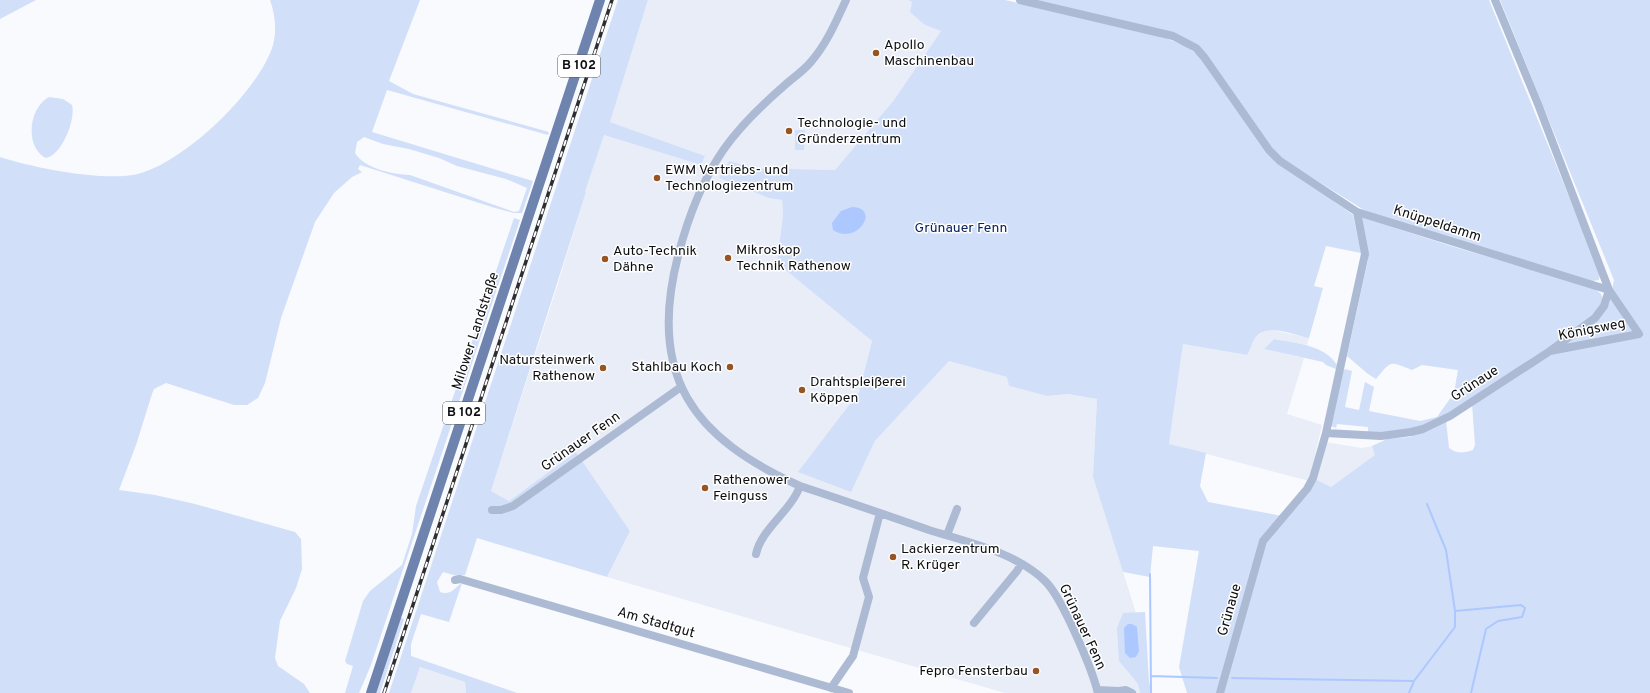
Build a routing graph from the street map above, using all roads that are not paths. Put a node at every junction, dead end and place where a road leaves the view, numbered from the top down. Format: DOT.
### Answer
graph roads {
  1 [pos="600,0"];
  2 [pos="843,0"];
  3 [pos="846,0"];
  4 [pos="1020,0"];
  5 [pos="1495,0"];
  6 [pos="840,14"];
  7 [pos="1356,212"];
  8 [pos="1609,290"];
  9 [pos="1550,351"];
  10 [pos="681,387"];
  11 [pos="1326,433"];
  12 [pos="800,486"];
  13 [pos="958,509"];
  14 [pos="492,510"];
  15 [pos="880,513"];
  16 [pos="947,536"];
  17 [pos="756,554"];
  18 [pos="1021,564"];
  19 [pos="455,580"];
  20 [pos="974,623"];
  21 [pos="831,688"];
  22 [pos="1098,691"];
  23 [pos="371,693"];
  24 [pos="849,693"];
  25 [pos="1132,693"];
  26 [pos="1220,693"];
  1 -- 23 [label="main road, Milower Landstraße / B 102"];
  2 -- 6 [label="street, Grünauer Fenn"];
  3 -- 6 [label="street, Grünauer Fenn"];
  4 -- 7 [label="street, Knüppeldamm"];
  5 -- 8 [label="street"];
  6 -- 10 [label="street, Grünauer Fenn"];
  7 -- 8 [label="street, Knüppeldamm"];
  7 -- 11 [label="street, Grünaue"];
  8 -- 9 [label="street, Grünaue"];
  8 -- 9 [label="street, Königsweg"];
  9 -- 11 [label="street, Grünaue"];
  10 -- 12 [label="street, Grünauer Fenn"];
  10 -- 14 [label="street, Grünauer Fenn"];
  11 -- 26 [label="street, Grünaue"];
  12 -- 15 [label="street, Grünauer Fenn"];
  12 -- 17 [label="street"];
  13 -- 16 [label="street"];
  15 -- 16 [label="street, Grünauer Fenn"];
  15 -- 21 [label="street"];
  16 -- 18 [label="street, Grünauer Fenn"];
  18 -- 20 [label="street"];
  18 -- 22 [label="street, Grünauer Fenn"];
  19 -- 21 [label="street, Am Stadtgut"];
  21 -- 24 [label="street, Am Stadtgut"];
  22 -- 25 [label="street, Grünauer Fenn"];
}
